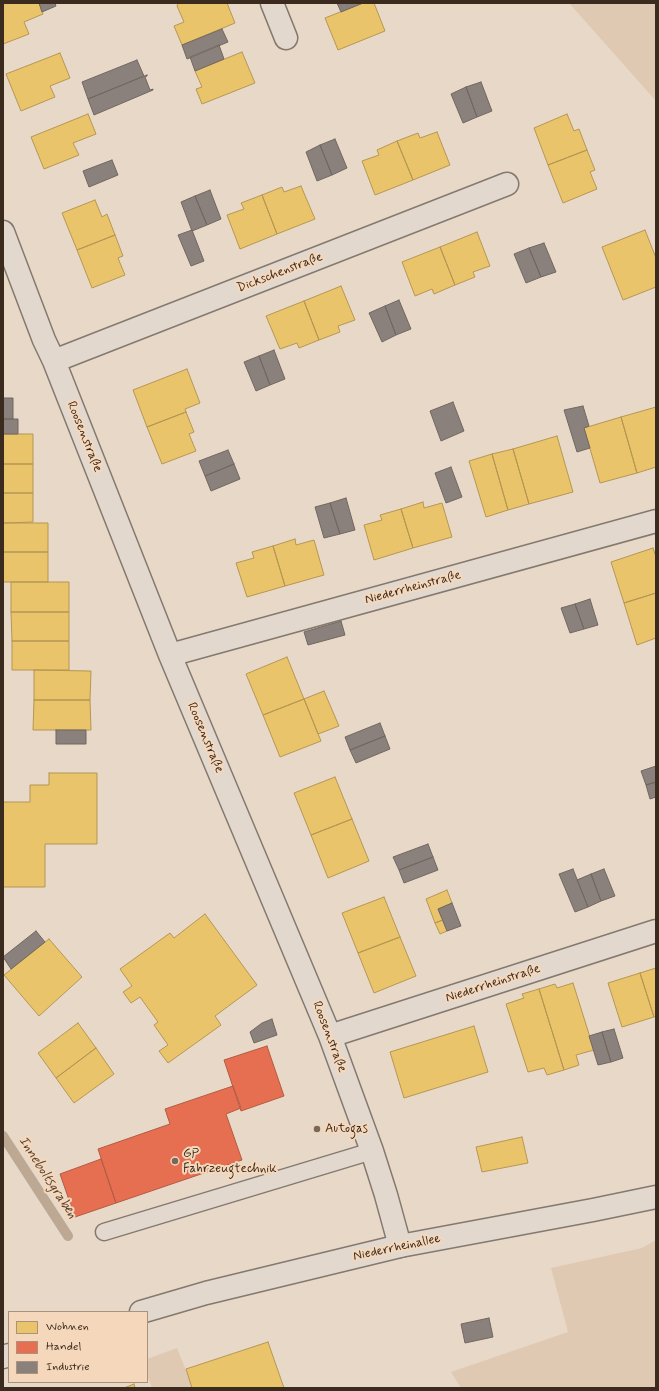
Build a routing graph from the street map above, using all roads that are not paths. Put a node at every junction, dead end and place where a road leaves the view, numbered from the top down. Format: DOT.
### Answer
graph roads {
  1 [pos="272,3"];
  2 [pos="286,38"];
  3 [pos="507,184"];
  4 [pos="3,232"];
  5 [pos="54,361"];
  6 [pos="656,521"];
  7 [pos="170,655"];
  8 [pos="656,932"];
  9 [pos="330,1036"];
  10 [pos="372,1151"];
  11 [pos="656,1197"];
  12 [pos="104,1232"];
  13 [pos="400,1246"];
  14 [pos="144,1311"];
  1 -- 2 [label="street"];
  3 -- 5 [label="street, Dickschenstraße"];
  4 -- 5 [label="street, Roosenstraße"];
  5 -- 7 [label="street, Roosenstraße"];
  6 -- 7 [label="street, Niederrheinstraße"];
  7 -- 9 [label="street, Roosenstraße"];
  8 -- 9 [label="street, Niederrheinstraße"];
  9 -- 10 [label="street, Roosenstraße"];
  10 -- 12 [label="lane"];
  10 -- 13 [label="street, Roosenstraße"];
  11 -- 13 [label="street, Niederrheinallee"];
  13 -- 14 [label="street, Niederrheinallee"];
}
